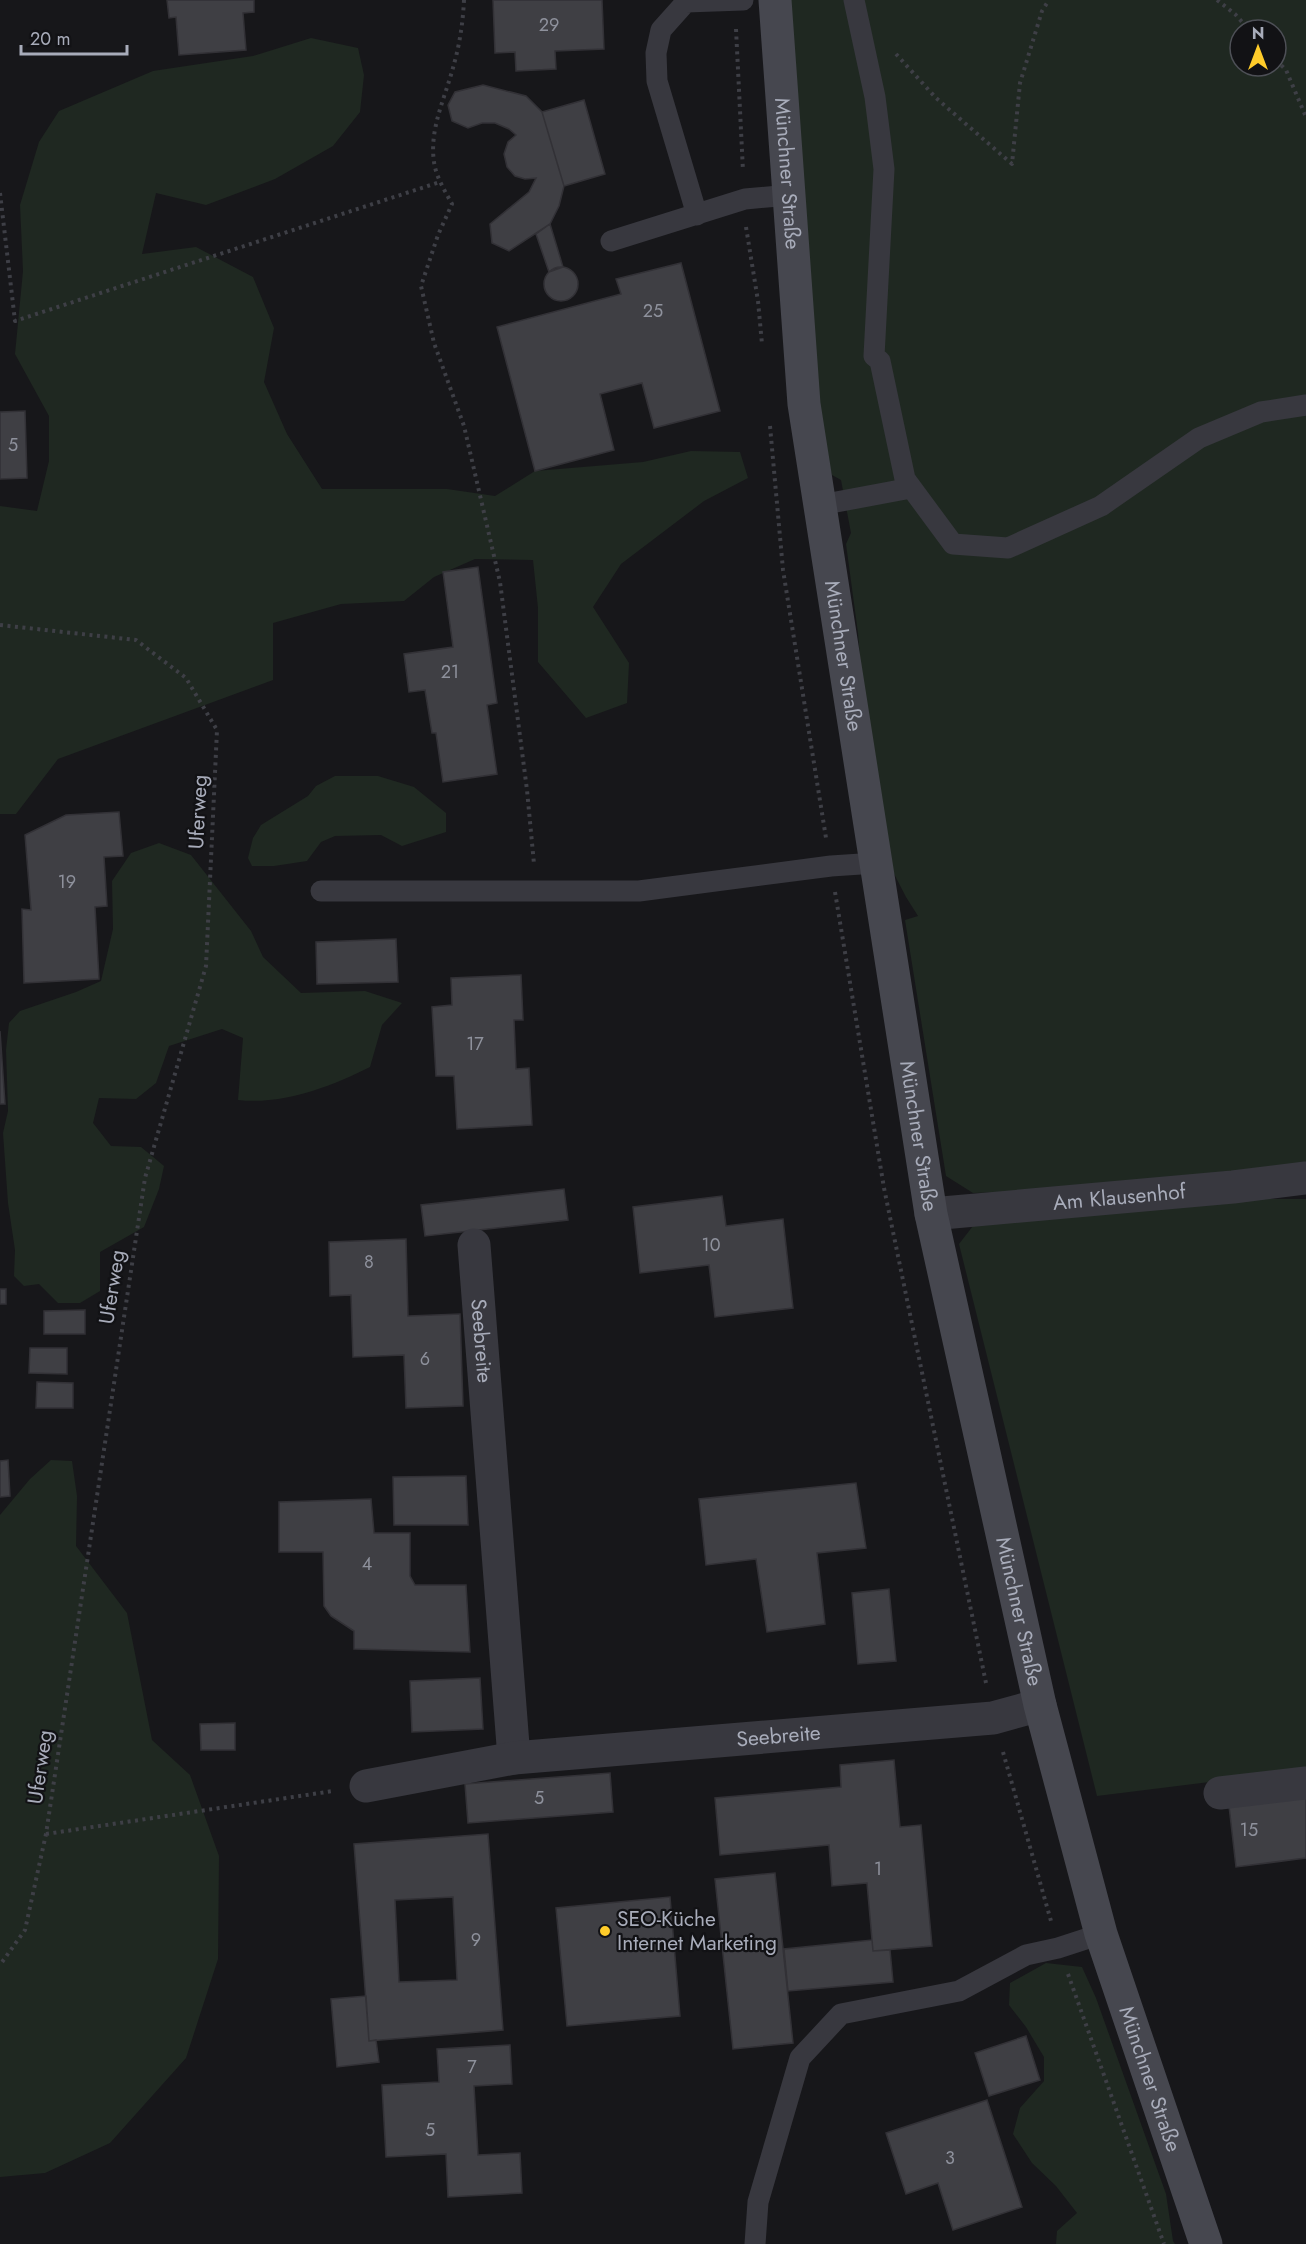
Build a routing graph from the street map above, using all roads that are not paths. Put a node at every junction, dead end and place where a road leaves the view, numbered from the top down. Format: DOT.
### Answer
graph roads {
  1 [pos="743,0"];
  2 [pos="776,0"];
  3 [pos="855,5"];
  4 [pos="790,195"];
  5 [pos="698,215"];
  6 [pos="611,241"];
  7 [pos="1306,405"];
  8 [pos="911,488"];
  9 [pos="820,505"];
  10 [pos="876,863"];
  11 [pos="321,891"];
  12 [pos="1306,1178"];
  13 [pos="931,1214"];
  14 [pos="474,1245"];
  15 [pos="1040,1705"];
  16 [pos="514,1758"];
  17 [pos="1306,1783"];
  18 [pos="366,1786"];
  19 [pos="1220,1793"];
  20 [pos="1101,1934"];
  21 [pos="754,2244"];
  22 [pos="1206,2244"];
  1 -- 5 [label="lane"];
  2 -- 4 [label="main road, Münchner Straße"];
  3 -- 8 [label="lane"];
  4 -- 5 [label="lane"];
  4 -- 9 [label="main road, Münchner Straße"];
  5 -- 6 [label="lane"];
  7 -- 8 [label="lane"];
  8 -- 9 [label="lane"];
  9 -- 10 [label="main road, Münchner Straße"];
  10 -- 11 [label="lane"];
  10 -- 13 [label="main road, Münchner Straße"];
  12 -- 13 [label="street, Am Klausenhof"];
  13 -- 15 [label="main road, Münchner Straße"];
  14 -- 16 [label="street, Seebreite"];
  15 -- 16 [label="street, Seebreite"];
  15 -- 20 [label="main road, Münchner Straße"];
  16 -- 18 [label="street, Seebreite"];
  17 -- 19 [label="street"];
  20 -- 21 [label="lane"];
  20 -- 22 [label="main road, Münchner Straße"];
}
